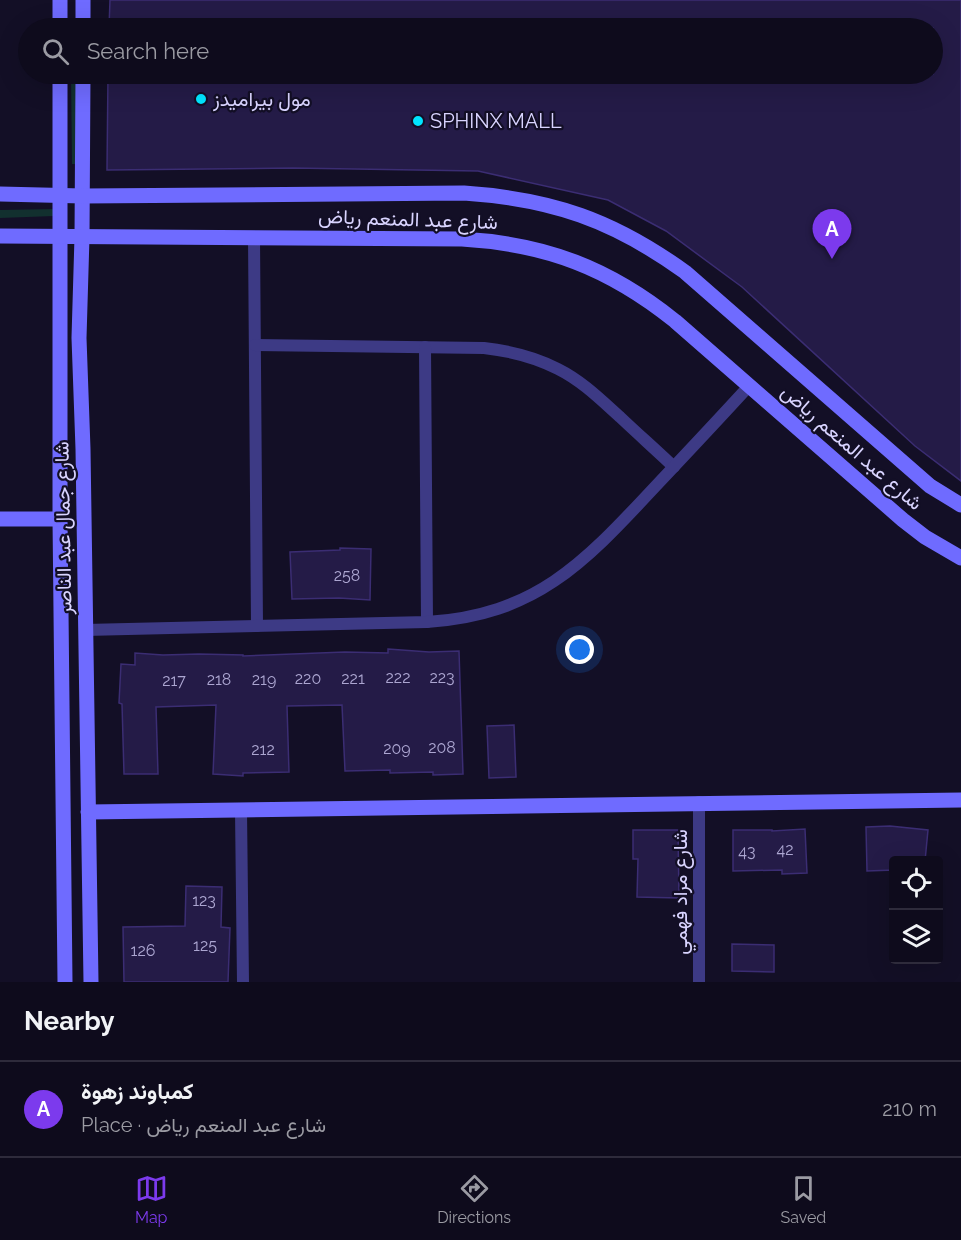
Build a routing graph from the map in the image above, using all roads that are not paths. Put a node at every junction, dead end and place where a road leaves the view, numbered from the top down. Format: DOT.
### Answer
graph roads {
  1 [pos="60,0"];
  2 [pos="83,0"];
  3 [pos="60,18"];
  4 [pos="83,18"];
  5 [pos="60,84"];
  6 [pos="83,84"];
  7 [pos="0,194"];
  8 [pos="60,195"];
  9 [pos="83,196"];
  10 [pos="0,236"];
  11 [pos="60,236"];
  12 [pos="82,237"];
  13 [pos="254,237"];
  14 [pos="255,345"];
  15 [pos="424,347"];
  16 [pos="749,386"];
  17 [pos="674,467"];
  18 [pos="961,505"];
  19 [pos="0,519"];
  20 [pos="60,519"];
  21 [pos="961,558"];
  22 [pos="427,622"];
  23 [pos="257,626"];
  24 [pos="85,630"];
  25 [pos="961,800"];
  26 [pos="699,802"];
  27 [pos="241,811"];
  28 [pos="88,812"];
  29 [pos="65,982"];
  30 [pos="91,982"];
  31 [pos="243,982"];
  32 [pos="699,982"];
  1 -- 3 [label="street"];
  2 -- 4 [label="street"];
  5 -- 8 [label="street, شارع جمال عبد الناصر"];
  6 -- 9 [label="street, شارع جمال عبد الناصر"];
  7 -- 8 [label="street, شارع عبد المنعم رياض"];
  8 -- 9 [label="street, شارع عبد المنعم رياض"];
  8 -- 11 [label="street, شارع جمال عبد الناصر"];
  9 -- 12 [label="street, شارع جمال عبد الناصر"];
  9 -- 18 [label="street, شارع عبد المنعم رياض"];
  10 -- 11 [label="street, شارع عبد المنعم رياض"];
  11 -- 12 [label="street, شارع عبد المنعم رياض"];
  11 -- 20 [label="street, شارع جمال عبد الناصر"];
  12 -- 13 [label="street, شارع عبد المنعم رياض"];
  12 -- 24 [label="street, شارع جمال عبد الناصر"];
  13 -- 14 [label="street"];
  13 -- 16 [label="street, شارع عبد المنعم رياض"];
  14 -- 15 [label="street"];
  14 -- 23 [label="street"];
  15 -- 17 [label="street"];
  15 -- 22 [label="street"];
  16 -- 17 [label="street"];
  16 -- 21 [label="street, شارع عبد المنعم رياض"];
  17 -- 22 [label="street"];
  19 -- 20 [label="street"];
  20 -- 29 [label="street, شارع جمال عبد الناصر"];
  22 -- 23 [label="street"];
  23 -- 24 [label="street"];
  24 -- 28 [label="street, شارع جمال عبد الناصر"];
  25 -- 26 [label="street"];
  26 -- 27 [label="street"];
  26 -- 32 [label="street, شارع مراد فهمي"];
  27 -- 28 [label="street"];
  27 -- 31 [label="street"];
  28 -- 30 [label="street, شارع جمال عبد الناصر"];
}
